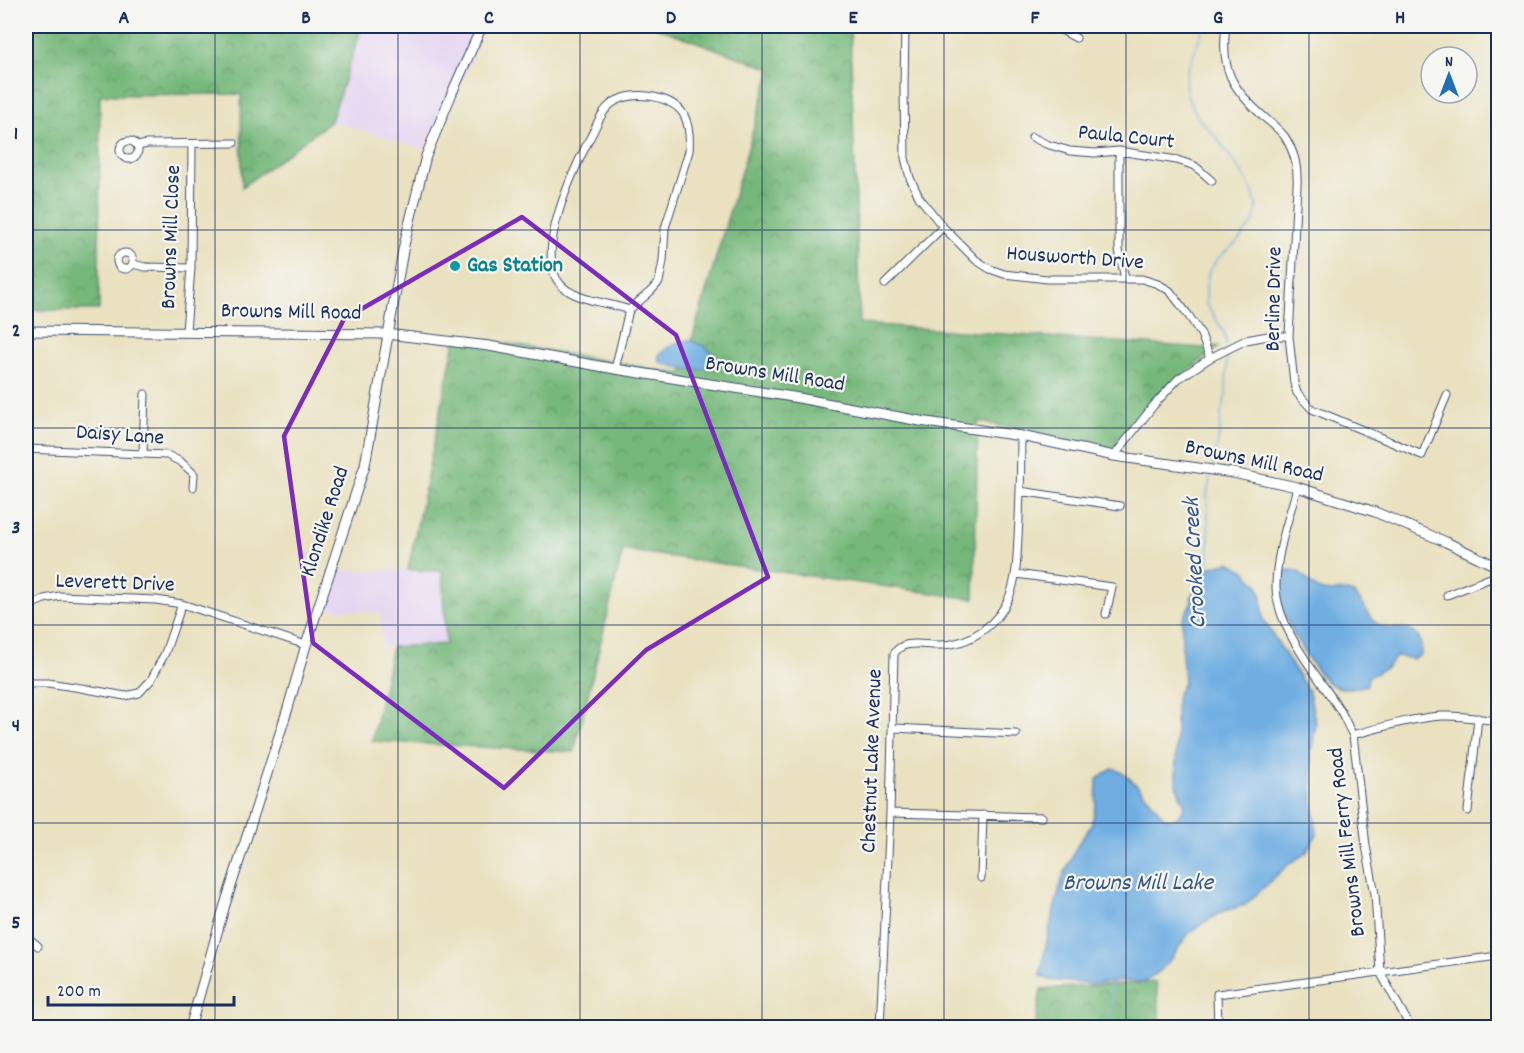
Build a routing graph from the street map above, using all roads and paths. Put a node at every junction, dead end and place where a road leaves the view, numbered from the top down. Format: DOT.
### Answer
graph roads {
  1 [pos="482,26"];
  2 [pos="905,26"];
  3 [pos="1053,26"];
  4 [pos="1226,26"];
  5 [pos="1076,38"];
  6 [pos="1032,137"];
  7 [pos="234,143"];
  8 [pos="192,144"];
  9 [pos="138,146"];
  10 [pos="1119,151"];
  11 [pos="1212,181"];
  12 [pos="943,227"];
  13 [pos="134,264"];
  14 [pos="191,268"];
  15 [pos="1125,279"];
  16 [pos="885,284"];
  17 [pos="629,310"];
  18 [pos="26,330"];
  19 [pos="186,331"];
  20 [pos="387,334"];
  21 [pos="1289,336"];
  22 [pos="1210,358"];
  23 [pos="615,369"];
  24 [pos="145,394"];
  25 [pos="1447,395"];
  26 [pos="1021,436"];
  27 [pos="26,449"];
  28 [pos="143,453"];
  29 [pos="1114,456"];
  30 [pos="1297,487"];
  31 [pos="193,488"];
  32 [pos="1020,491"];
  33 [pos="1120,506"];
  34 [pos="1498,567"];
  35 [pos="1016,574"];
  36 [pos="1498,575"];
  37 [pos="1447,595"];
  38 [pos="182,604"];
  39 [pos="26,607"];
  40 [pos="1106,614"];
  41 [pos="306,645"];
  42 [pos="26,683"];
  43 [pos="1478,718"];
  44 [pos="1498,721"];
  45 [pos="893,728"];
  46 [pos="1016,734"];
  47 [pos="1353,735"];
  48 [pos="1468,811"];
  49 [pos="890,813"];
  50 [pos="983,815"];
  51 [pos="1042,817"];
  52 [pos="981,878"];
  53 [pos="26,936"];
  54 [pos="38,946"];
  55 [pos="1498,956"];
  56 [pos="1380,972"];
  57 [pos="190,1028"];
  58 [pos="880,1028"];
  59 [pos="1218,1028"];
  60 [pos="1411,1028"];
  1 -- 20 [label="main road, Klondike Road"];
  2 -- 12 [label="street, Housworth Drive"];
  3 -- 5 [label="street"];
  4 -- 21 [label="street, Berline Drive"];
  6 -- 10 [label="street, Paula Court"];
  7 -- 8 [label="street"];
  8 -- 9 [label="street"];
  8 -- 14 [label="street, Browns Mill Close"];
  10 -- 11 [label="street, Paula Court"];
  10 -- 15 [label="street"];
  12 -- 15 [label="street, Housworth Drive"];
  12 -- 16 [label="street"];
  13 -- 14 [label="street"];
  14 -- 19 [label="street, Browns Mill Close"];
  15 -- 22 [label="street, Housworth Drive"];
  17 -- 17 [label="street"];
  17 -- 23 [label="street"];
  18 -- 19 [label="main road, Browns Mill Road"];
  19 -- 20 [label="main road, Browns Mill Road"];
  20 -- 23 [label="main road, Browns Mill Road"];
  20 -- 41 [label="main road, Klondike Road"];
  21 -- 22 [label="street"];
  21 -- 25 [label="street, Berline Drive"];
  22 -- 29 [label="street"];
  23 -- 26 [label="main road, Browns Mill Road"];
  24 -- 28 [label="street"];
  26 -- 29 [label="main road, Browns Mill Road"];
  26 -- 32 [label="street, Chestnut Lake Avenue"];
  27 -- 28 [label="street, Daisy Lane"];
  28 -- 31 [label="street, Daisy Lane"];
  29 -- 30 [label="main road, Browns Mill Road"];
  30 -- 34 [label="main road, Browns Mill Road"];
  30 -- 47 [label="street, Browns Mill Ferry Road"];
  32 -- 33 [label="street"];
  32 -- 35 [label="street, Chestnut Lake Avenue"];
  35 -- 40 [label="street"];
  35 -- 45 [label="street, Chestnut Lake Avenue"];
  36 -- 37 [label="street"];
  38 -- 39 [label="street, Leverett Drive"];
  38 -- 41 [label="street, Leverett Drive"];
  38 -- 42 [label="street"];
  41 -- 57 [label="main road, Klondike Road"];
  43 -- 44 [label="street"];
  43 -- 47 [label="street"];
  43 -- 48 [label="street"];
  45 -- 46 [label="street"];
  45 -- 49 [label="street, Chestnut Lake Avenue"];
  47 -- 56 [label="street, Browns Mill Ferry Road"];
  49 -- 50 [label="street"];
  49 -- 58 [label="street, Chestnut Lake Avenue"];
  50 -- 51 [label="street"];
  50 -- 52 [label="street"];
  53 -- 54 [label="street"];
  55 -- 56 [label="street"];
  56 -- 59 [label="street"];
  56 -- 60 [label="street, Browns Mill Ferry Road"];
}
